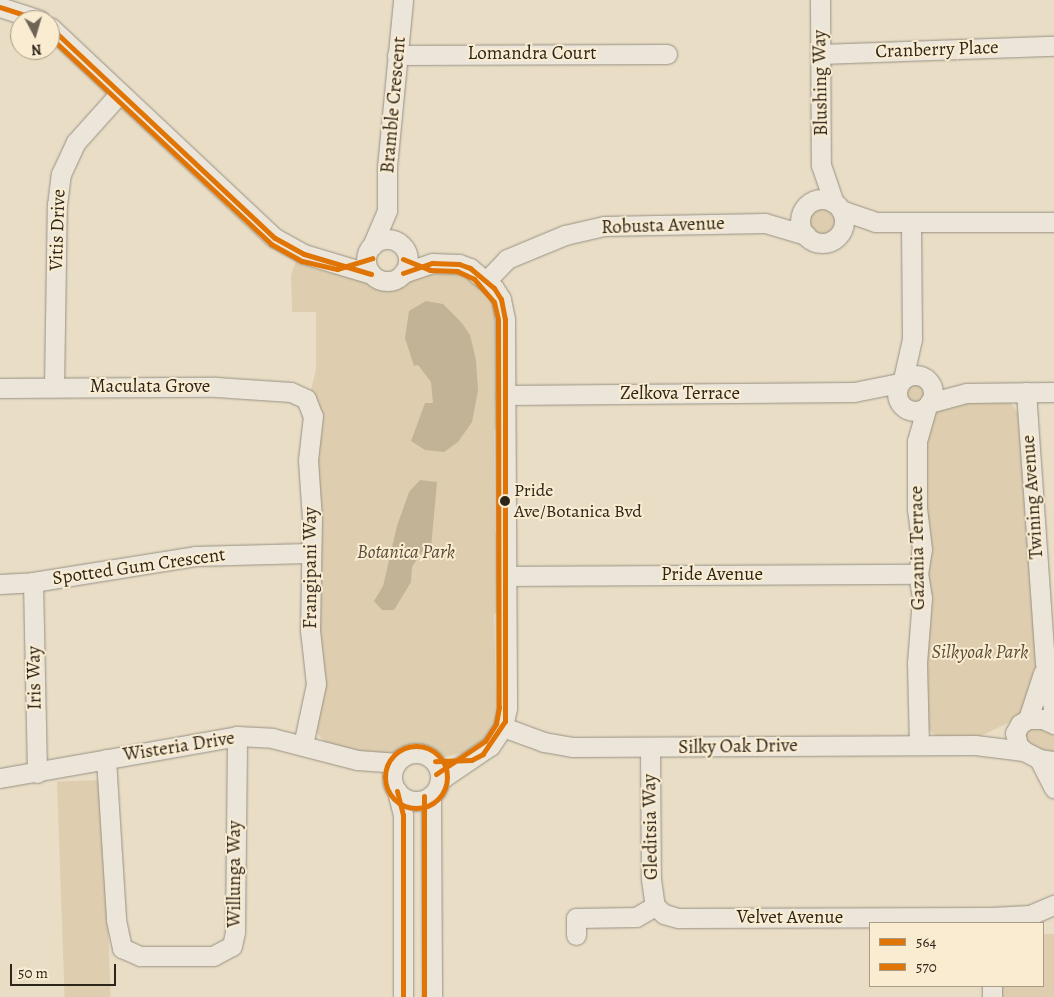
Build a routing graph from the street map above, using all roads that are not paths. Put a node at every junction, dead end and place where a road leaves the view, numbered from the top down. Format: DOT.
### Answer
graph roads {
  1 [pos="403,0"];
  2 [pos="820,0"];
  3 [pos="60,37"];
  4 [pos="1054,46"];
  5 [pos="667,54"];
  6 [pos="820,54"];
  7 [pos="397,55"];
  8 [pos="120,93"];
  9 [pos="821,166"];
  10 [pos="837,206"];
  11 [pos="804,209"];
  12 [pos="387,210"];
  13 [pos="875,222"];
  14 [pos="912,222"];
  15 [pos="1054,222"];
  16 [pos="765,223"];
  17 [pos="806,235"];
  18 [pos="838,235"];
  19 [pos="370,248"];
  20 [pos="404,249"];
  21 [pos="338,262"];
  22 [pos="432,263"];
  23 [pos="403,273"];
  24 [pos="371,274"];
  25 [pos="488,280"];
  26 [pos="912,339"];
  27 [pos="927,379"];
  28 [pos="901,381"];
  29 [pos="54,387"];
  30 [pos="0,388"];
  31 [pos="854,392"];
  32 [pos="1026,392"];
  33 [pos="1054,392"];
  34 [pos="967,393"];
  35 [pos="299,395"];
  36 [pos="505,395"];
  37 [pos="928,405"];
  38 [pos="902,406"];
  39 [pos="917,441"];
  40 [pos="309,552"];
  41 [pos="918,574"];
  42 [pos="506,576"];
  43 [pos="33,582"];
  44 [pos="0,584"];
  45 [pos="1045,662"];
  46 [pos="1054,714"];
  47 [pos="1022,723"];
  48 [pos="1054,724"];
  49 [pos="503,727"];
  50 [pos="237,736"];
  51 [pos="919,744"];
  52 [pos="303,745"];
  53 [pos="975,745"];
  54 [pos="650,748"];
  55 [pos="1039,757"];
  56 [pos="106,759"];
  57 [pos="471,760"];
  58 [pos="435,761"];
  59 [pos="37,773"];
  60 [pos="0,778"];
  61 [pos="395,778"];
  62 [pos="436,788"];
  63 [pos="1054,788"];
  64 [pos="1054,905"];
  65 [pos="656,906"];
  66 [pos="991,920"];
  67 [pos="576,935"];
  68 [pos="431,950"];
  69 [pos="403,951"];
  70 [pos="403,997"];
  71 [pos="432,997"];
  1 -- 7 [label="street, Bramble Crescent"];
  2 -- 6 [label="street, Blushing Way"];
  3 -- 8 [label="street"];
  4 -- 6 [label="street, Cranberry Place"];
  5 -- 7 [label="street, Lomandra Court"];
  6 -- 9 [label="street, Blushing Way"];
  7 -- 12 [label="street, Bramble Crescent"];
  8 -- 21 [label="street"];
  8 -- 29 [label="street, Vitis Drive"];
  9 -- 10 [label="street, Blushing Way"];
  9 -- 11 [label="street, Blushing Way"];
  10 -- 11 [label="street"];
  10 -- 13 [label="street"];
  10 -- 18 [label="street"];
  11 -- 16 [label="street, Robusta Avenue"];
  11 -- 17 [label="street"];
  12 -- 19 [label="street, Bramble Crescent"];
  12 -- 20 [label="street, Bramble Crescent"];
  13 -- 14 [label="street"];
  13 -- 18 [label="street"];
  14 -- 15 [label="street"];
  14 -- 26 [label="street"];
  16 -- 17 [label="street, Robusta Avenue"];
  16 -- 25 [label="street, Robusta Avenue"];
  17 -- 18 [label="street"];
  19 -- 20 [label="street"];
  19 -- 21 [label="street"];
  19 -- 24 [label="street"];
  20 -- 22 [label="street"];
  20 -- 23 [label="street"];
  21 -- 24 [label="street"];
  22 -- 23 [label="street"];
  22 -- 25 [label="street"];
  23 -- 24 [label="street"];
  25 -- 36 [label="street"];
  26 -- 27 [label="street"];
  26 -- 28 [label="street"];
  27 -- 28 [label="street"];
  27 -- 34 [label="street"];
  27 -- 37 [label="street"];
  28 -- 31 [label="street, Zelkova Terrace"];
  28 -- 38 [label="street"];
  29 -- 30 [label="street, Maculata Grove"];
  29 -- 35 [label="street, Maculata Grove"];
  31 -- 36 [label="street, Zelkova Terrace"];
  31 -- 38 [label="street, Zelkova Terrace"];
  32 -- 33 [label="street"];
  32 -- 34 [label="street"];
  32 -- 45 [label="street, Twining Avenue"];
  34 -- 37 [label="street"];
  35 -- 40 [label="street, Frangipani Way"];
  36 -- 42 [label="street"];
  37 -- 38 [label="street"];
  37 -- 39 [label="street, Gazania Terrace"];
  38 -- 39 [label="street, Gazania Terrace"];
  39 -- 41 [label="street, Gazania Terrace"];
  40 -- 43 [label="street, Spotted Gum Crescent"];
  40 -- 52 [label="street, Frangipani Way"];
  41 -- 42 [label="street, Pride Avenue"];
  41 -- 51 [label="street, Gazania Terrace"];
  42 -- 49 [label="street"];
  43 -- 44 [label="street, Spotted Gum Crescent"];
  43 -- 59 [label="street, Iris Way"];
  45 -- 46 [label="street, Twining Avenue"];
  45 -- 47 [label="street, Twining Avenue"];
  47 -- 48 [label="street"];
  47 -- 53 [label="street, Silky Oak Drive"];
  47 -- 55 [label="street"];
  49 -- 54 [label="street, Silky Oak Drive"];
  49 -- 57 [label="street"];
  50 -- 52 [label="street, Wisteria Drive"];
  50 -- 56 [label="street, Wisteria Drive"];
  50 -- 56 [label="street, Willunga Way"];
  51 -- 53 [label="street, Silky Oak Drive"];
  51 -- 54 [label="street, Silky Oak Drive"];
  52 -- 61 [label="street, Wisteria Drive"];
  53 -- 55 [label="street, Silky Oak Drive"];
  54 -- 65 [label="street, Gleditsia Way"];
  55 -- 63 [label="street"];
  56 -- 59 [label="street, Wisteria Drive"];
  57 -- 58 [label="street"];
  57 -- 62 [label="street"];
  58 -- 61 [label="street"];
  58 -- 62 [label="street"];
  59 -- 60 [label="street, Wisteria Drive"];
  61 -- 62 [label="street, Wisteria Drive"];
  61 -- 69 [label="street"];
  62 -- 68 [label="street"];
  64 -- 66 [label="street, Velvet Avenue"];
  65 -- 66 [label="street, Velvet Avenue"];
  65 -- 67 [label="street"];
  68 -- 69 [label="street"];
  68 -- 71 [label="street"];
  69 -- 70 [label="street"];
}
